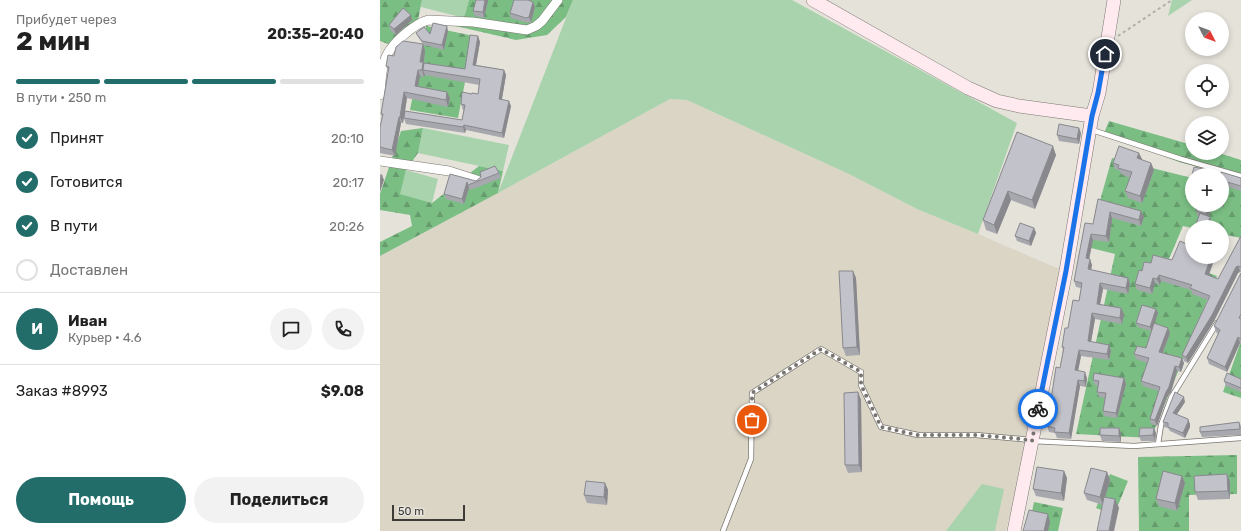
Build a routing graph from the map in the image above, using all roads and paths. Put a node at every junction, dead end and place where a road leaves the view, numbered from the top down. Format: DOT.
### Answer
graph roads {
  1 [pos="558,0"];
  2 [pos="813,0"];
  3 [pos="1114,0"];
  4 [pos="1172,0"];
  5 [pos="1107,41"];
  6 [pos="380,95"];
  7 [pos="1092,116"];
  8 [pos="1090,130"];
  9 [pos="380,161"];
  10 [pos="1241,176"];
  11 [pos="477,180"];
  12 [pos="1220,316"];
  13 [pos="1241,438"];
  14 [pos="1032,441"];
  15 [pos="1158,444"];
  16 [pos="723,531"];
  17 [pos="1014,531"];
  1 -- 6 [label="street"];
  2 -- 7 [label="street"];
  3 -- 5 [label="street"];
  4 -- 5 [label="path"];
  5 -- 7 [label="street"];
  7 -- 8 [label="street"];
  8 -- 10 [label="lane"];
  8 -- 14 [label="street"];
  9 -- 11 [label="street"];
  12 -- 15 [label="lane"];
  13 -- 15 [label="lane"];
  14 -- 15 [label="lane"];
  14 -- 16 [label="lane"];
  14 -- 17 [label="street"];
}
